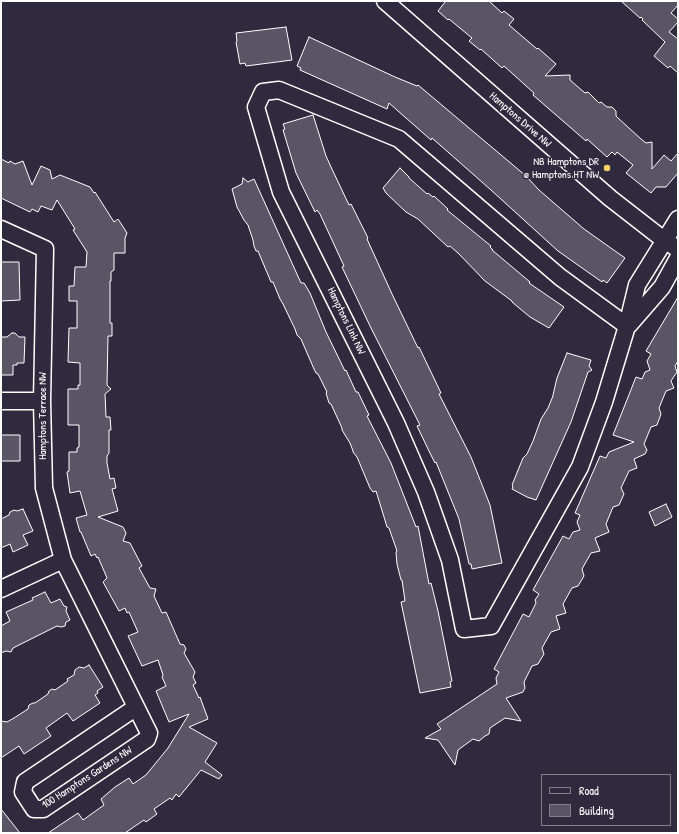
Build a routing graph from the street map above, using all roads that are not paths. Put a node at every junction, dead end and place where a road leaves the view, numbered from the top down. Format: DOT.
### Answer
graph roads {
  1 [pos="385,1"];
  2 [pos="678,219"];
  3 [pos="1,229"];
  4 [pos="664,240"];
  5 [pos="678,249"];
  6 [pos="678,258"];
  7 [pos="628,326"];
  8 [pos="1,401"];
  9 [pos="42,402"];
  10 [pos="63,560"];
  11 [pos="1,589"];
  12 [pos="135,708"];
  1 -- 4 [label="street, Hamptons Drive NW"];
  2 -- 4 [label="street, Hamptons Link NW"];
  3 -- 9 [label="street, Hamptons Terrace NW"];
  4 -- 5 [label="street, Hamptons Drive NW"];
  4 -- 7 [label="street, Hamptons Link NW"];
  6 -- 7 [label="street, Hamptons Link NW"];
  7 -- 7 [label="street, Hamptons Link NW"];
  8 -- 9 [label="street"];
  9 -- 10 [label="street, Hamptons Terrace NW"];
  10 -- 11 [label="street"];
  10 -- 12 [label="street, 100 Hamptons Gardens NW"];
  12 -- 12 [label="street, 100 Hamptons Gardens NW"];
}
